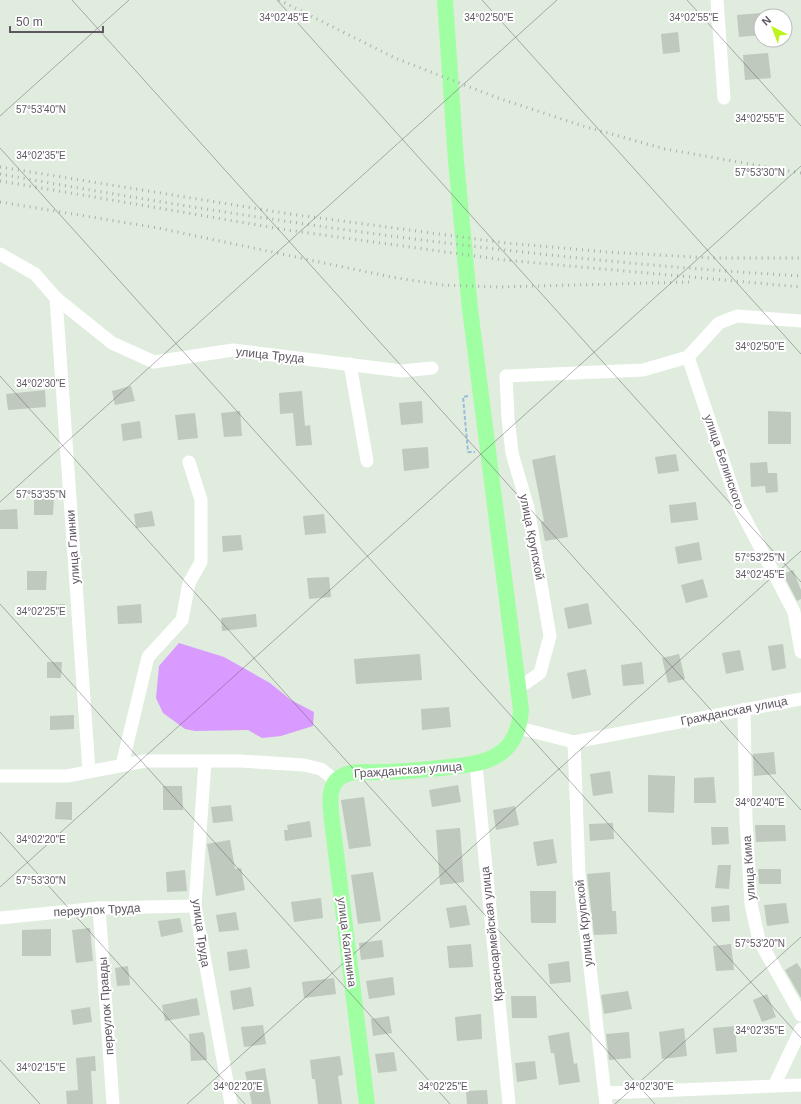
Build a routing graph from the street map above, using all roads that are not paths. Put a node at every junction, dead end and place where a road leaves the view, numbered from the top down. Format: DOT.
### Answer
graph roads {
  1 [pos="444,0"];
  2 [pos="717,0"];
  3 [pos="724,98"];
  4 [pos="0,254"];
  5 [pos="56,298"];
  6 [pos="801,321"];
  7 [pos="688,357"];
  8 [pos="350,364"];
  9 [pos="432,368"];
  10 [pos="367,461"];
  11 [pos="190,462"];
  12 [pos="798,611"];
  13 [pos="801,652"];
  14 [pos="520,687"];
  15 [pos="801,699"];
  16 [pos="744,709"];
  17 [pos="518,728"];
  18 [pos="574,742"];
  19 [pos="205,761"];
  20 [pos="122,765"];
  21 [pos="476,765"];
  22 [pos="89,771"];
  23 [pos="0,776"];
  24 [pos="336,781"];
  25 [pos="195,906"];
  26 [pos="99,908"];
  27 [pos="0,918"];
  28 [pos="801,1015"];
  29 [pos="801,1029"];
  30 [pos="801,1085"];
  31 [pos="774,1086"];
  32 [pos="605,1098"];
  33 [pos="113,1104"];
  34 [pos="231,1104"];
  35 [pos="367,1104"];
  36 [pos="509,1104"];
  1 -- 14 [label="main road"];
  2 -- 3 [label="street"];
  4 -- 5 [label="street, улица Труда"];
  5 -- 8 [label="street, улица Труда"];
  5 -- 22 [label="street, улица Глинки"];
  6 -- 7 [label="street"];
  7 -- 12 [label="street, улица Белинского"];
  7 -- 14 [label="street, улица Крупской"];
  8 -- 9 [label="street, улица Труда"];
  8 -- 10 [label="street"];
  11 -- 20 [label="street"];
  12 -- 13 [label="street, улица Белинского"];
  14 -- 17 [label="main road"];
  15 -- 16 [label="street, Гражданская улица"];
  16 -- 18 [label="street, Гражданская улица"];
  16 -- 28 [label="street, улица Кима"];
  17 -- 18 [label="street, Гражданская улица"];
  17 -- 21 [label="main road, Гражданская улица"];
  18 -- 32 [label="street, улица Крупской"];
  19 -- 20 [label="street, Гражданская улица"];
  19 -- 24 [label="street, Гражданская улица"];
  19 -- 25 [label="street, улица Труда"];
  20 -- 22 [label="street, Гражданская улица"];
  21 -- 24 [label="main road, Гражданская улица"];
  21 -- 36 [label="street, Красноармейская улица"];
  22 -- 23 [label="street, Гражданская улица"];
  24 -- 35 [label="main road, улица Калинина"];
  25 -- 26 [label="street, переулок Труда"];
  25 -- 34 [label="street, улица Труда"];
  26 -- 27 [label="street, переулок Труда"];
  26 -- 33 [label="street, переулок Правды"];
  29 -- 31 [label="street"];
  30 -- 31 [label="street"];
  31 -- 32 [label="street"];
}
